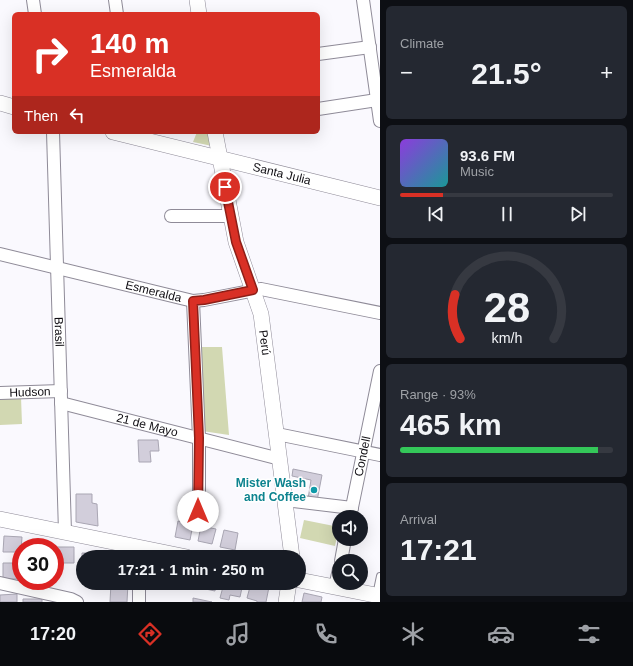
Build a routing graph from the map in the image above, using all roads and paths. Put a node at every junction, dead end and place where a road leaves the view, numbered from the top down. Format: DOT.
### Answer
graph roads {
  1 [pos="33,0"];
  2 [pos="115,0"];
  3 [pos="197,0"];
  4 [pos="363,0"];
  5 [pos="35,12"];
  6 [pos="117,12"];
  7 [pos="199,12"];
  8 [pos="370,48"];
  9 [pos="320,54"];
  10 [pos="377,100"];
  11 [pos="0,104"];
  12 [pos="12,107"];
  13 [pos="320,108"];
  14 [pos="380,121"];
  15 [pos="53,134"];
  16 [pos="123,134"];
  17 [pos="216,134"];
  18 [pos="220,159"];
  19 [pos="380,198"];
  20 [pos="171,216"];
  21 [pos="231,216"];
  22 [pos="0,254"];
  23 [pos="57,268"];
  24 [pos="253,290"];
  25 [pos="193,301"];
  26 [pos="380,313"];
  27 [pos="380,371"];
  28 [pos="61,391"];
  29 [pos="0,393"];
  30 [pos="61,403"];
  31 [pos="277,434"];
  32 [pos="199,438"];
  33 [pos="363,451"];
  34 [pos="380,455"];
  35 [pos="280,458"];
  36 [pos="285,500"];
  37 [pos="340,510"];
  38 [pos="351,510"];
  39 [pos="198,511"];
  40 [pos="0,518"];
  41 [pos="65,532"];
  42 [pos="134,550"];
  43 [pos="291,550"];
  44 [pos="380,576"];
  45 [pos="306,581"];
  46 [pos="0,583"];
  47 [pos="332,586"];
  48 [pos="139,590"];
  49 [pos="288,590"];
  50 [pos="349,590"];
  51 [pos="378,596"];
  52 [pos="76,602"];
  53 [pos="139,602"];
  54 [pos="286,602"];
  1 -- 5 [label="street"];
  2 -- 6 [label="street"];
  3 -- 7 [label="street"];
  4 -- 8 [label="street"];
  8 -- 9 [label="street"];
  8 -- 10 [label="street"];
  10 -- 13 [label="street"];
  10 -- 14 [label="street"];
  11 -- 12 [label="street"];
  15 -- 23 [label="street, Brasil"];
  16 -- 18 [label="street, Santa Julia"];
  17 -- 18 [label="street, Perú"];
  18 -- 19 [label="street, Santa Julia"];
  18 -- 21 [label="street, Perú"];
  20 -- 21 [label="street"];
  21 -- 24 [label="street, Perú"];
  22 -- 23 [label="street, Esmeralda"];
  23 -- 25 [label="street, Esmeralda"];
  23 -- 28 [label="street, Brasil"];
  24 -- 25 [label="street, Esmeralda"];
  24 -- 26 [label="street, Esmeralda"];
  24 -- 31 [label="street, Perú"];
  25 -- 32 [label="street"];
  27 -- 33 [label="street, Condell"];
  28 -- 29 [label="street, Hudson"];
  28 -- 30 [label="street, Brasil"];
  30 -- 32 [label="street, 21 de Mayo"];
  30 -- 41 [label="street, Brasil"];
  31 -- 33 [label="street"];
  31 -- 35 [label="street, Perú"];
  32 -- 35 [label="street, 21 de Mayo"];
  32 -- 39 [label="street"];
  33 -- 34 [label="street"];
  33 -- 38 [label="street, Condell"];
  35 -- 36 [label="street, Perú"];
  36 -- 37 [label="street"];
  36 -- 43 [label="street, Perú"];
  40 -- 41 [label="street"];
  41 -- 42 [label="street"];
  44 -- 51 [label="lane"];
  45 -- 47 [label="street"];
  46 -- 52 [label="street"];
  48 -- 53 [label="street"];
  49 -- 54 [label="street"];
  50 -- 51 [label="street"];
}
